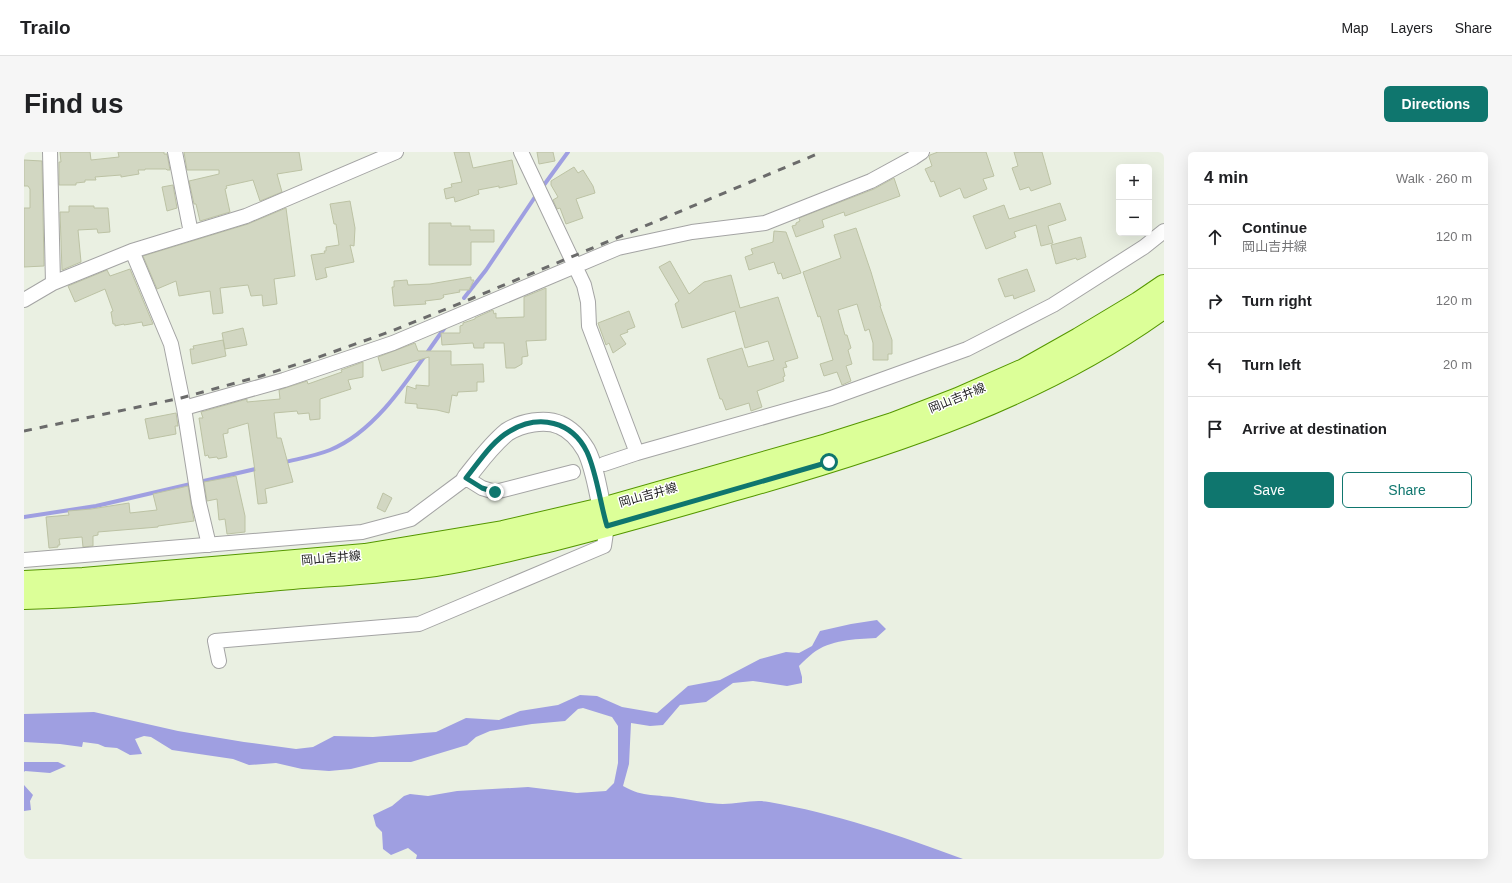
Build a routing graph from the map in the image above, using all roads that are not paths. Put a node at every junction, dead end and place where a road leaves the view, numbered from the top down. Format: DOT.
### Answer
graph roads {
  1 [pos="50,152"];
  2 [pos="175,152"];
  3 [pos="396,152"];
  4 [pos="521,152"];
  5 [pos="922,152"];
  6 [pos="1164,232"];
  7 [pos="191,233"];
  8 [pos="132,252"];
  9 [pos="574,266"];
  10 [pos="53,282"];
  11 [pos="1164,286"];
  12 [pos="24,300"];
  13 [pos="1164,307"];
  14 [pos="184,408"];
  15 [pos="637,453"];
  16 [pos="604,464"];
  17 [pos="573,472"];
  18 [pos="466,478"];
  19 [pos="604,517"];
  20 [pos="209,545"];
  21 [pos="24,560"];
  22 [pos="24,582"];
  23 [pos="24,598"];
  24 [pos="219,661"];
  1 -- 10 [label="street"];
  2 -- 7 [label="street"];
  3 -- 7 [label="street"];
  4 -- 9 [label="street"];
  5 -- 9 [label="street"];
  6 -- 15 [label="street"];
  7 -- 8 [label="street"];
  8 -- 10 [label="street"];
  8 -- 14 [label="street"];
  9 -- 14 [label="street"];
  9 -- 15 [label="street"];
  10 -- 12 [label="street"];
  11 -- 19 [label="main road, 岡山吉井線"];
  13 -- 19 [label="main road, 岡山吉井線"];
  14 -- 20 [label="street"];
  15 -- 16 [label="street"];
  17 -- 18 [label="street"];
  18 -- 19 [label="street"];
  18 -- 20 [label="street"];
  19 -- 22 [label="main road, 岡山吉井線"];
  19 -- 23 [label="main road, 岡山吉井線"];
  19 -- 24 [label="street"];
  20 -- 21 [label="street"];
}
